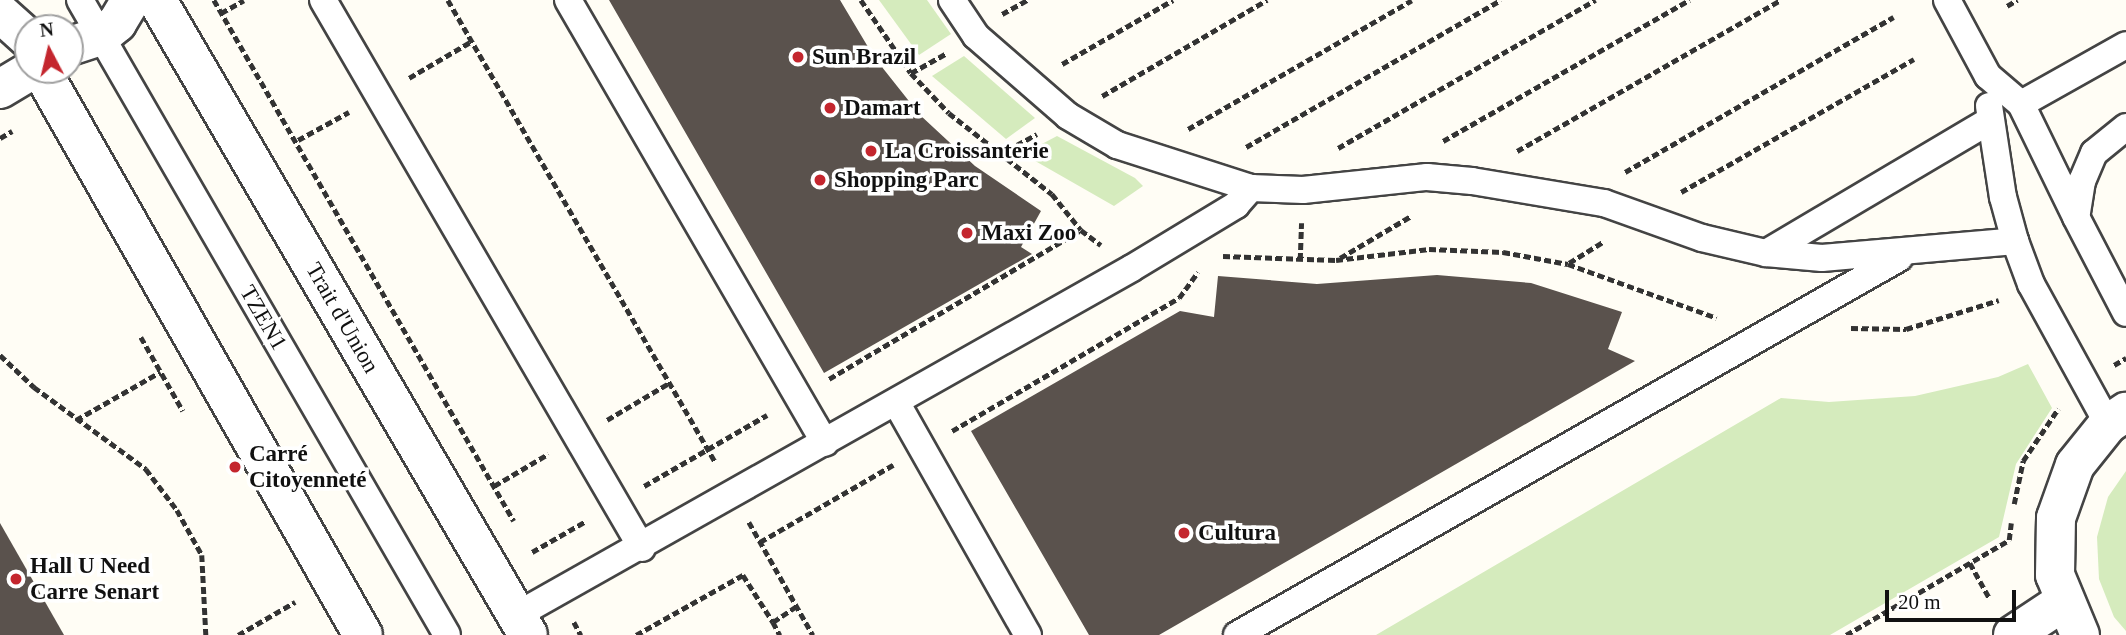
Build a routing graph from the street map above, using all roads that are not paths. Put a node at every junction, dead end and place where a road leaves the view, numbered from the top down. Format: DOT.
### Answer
graph roads {
  1 [pos="80,0"];
  2 [pos="156,0"];
  3 [pos="323,0"];
  4 [pos="568,0"];
  5 [pos="952,0"];
  6 [pos="1947,0"];
  7 [pos="94,33"];
  8 [pos="2126,45"];
  9 [pos="1988,76"];
  10 [pos="49,84"];
  11 [pos="2021,104"];
  12 [pos="1989,121"];
  13 [pos="2126,127"];
  14 [pos="1251,188"];
  15 [pos="2076,217"];
  16 [pos="2015,241"];
  17 [pos="1911,252"];
  18 [pos="1766,253"];
  19 [pos="2126,313"];
  20 [pos="896,401"];
  21 [pos="2117,418"];
  22 [pos="825,443"];
  23 [pos="642,548"];
  24 [pos="2071,619"];
  25 [pos="522,625"];
  26 [pos="363,635"];
  27 [pos="447,635"];
  28 [pos="1028,635"];
  29 [pos="1237,635"];
  30 [pos="2013,635"];
  1 -- 7 [label="lane, TZEN1"];
  2 -- 7 [label="street"];
  2 -- 25 [label="street, Trait d'Union"];
  3 -- 23 [label="lane"];
  4 -- 22 [label="lane"];
  5 -- 14 [label="lane"];
  6 -- 9 [label="lane"];
  7 -- 27 [label="lane, TZEN1"];
  8 -- 11 [label="lane"];
  9 -- 11 [label="lane"];
  9 -- 12 [label="lane"];
  10 -- 26 [label="street"];
  11 -- 15 [label="lane"];
  12 -- 16 [label="lane"];
  12 -- 18 [label="lane"];
  13 -- 15 [label="lane"];
  14 -- 18 [label="lane"];
  14 -- 20 [label="lane"];
  15 -- 19 [label="lane"];
  16 -- 17 [label="lane"];
  16 -- 21 [label="lane"];
  17 -- 18 [label="lane"];
  17 -- 29 [label="lane"];
  20 -- 22 [label="lane"];
  20 -- 28 [label="lane"];
  21 -- 24 [label="street"];
  22 -- 23 [label="lane"];
  23 -- 25 [label="lane"];
  24 -- 30 [label="street"];
}
